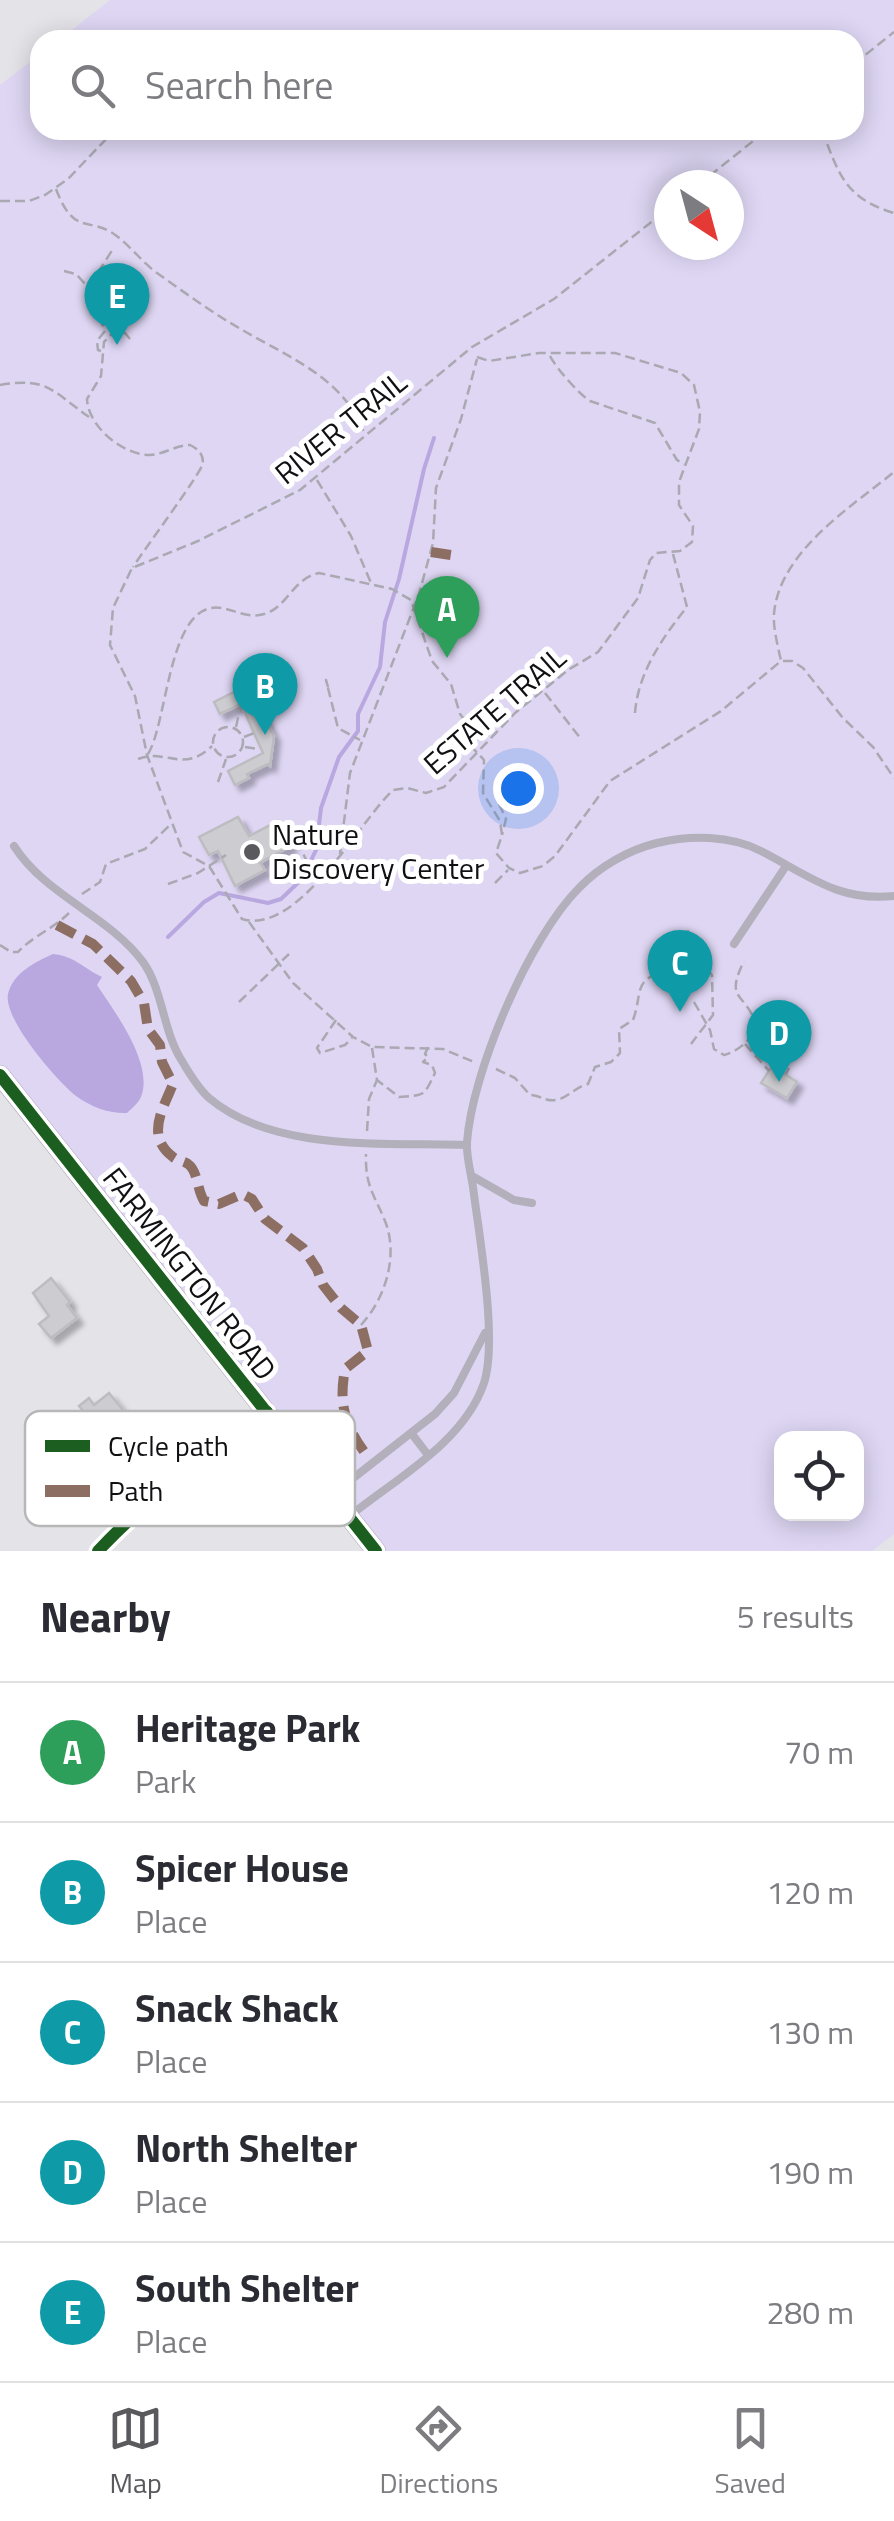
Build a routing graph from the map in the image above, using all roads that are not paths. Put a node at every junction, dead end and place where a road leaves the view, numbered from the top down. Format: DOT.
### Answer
graph roads {
  1 [pos="14,846"];
  2 [pos="786,866"];
  3 [pos="894,896"];
  4 [pos="734,944"];
  5 [pos="0,1075"];
  6 [pos="466,1145"];
  7 [pos="472,1176"];
  8 [pos="532,1202"];
  9 [pos="487,1329"];
  10 [pos="266,1411"];
  11 [pos="412,1434"];
  12 [pos="428,1456"];
  13 [pos="355,1477"];
  14 [pos="355,1512"];
  15 [pos="355,1525"];
  16 [pos="122,1526"];
  17 [pos="98,1551"];
  18 [pos="376,1551"];
  1 -- 6 [label="lane"];
  2 -- 3 [label="lane"];
  2 -- 4 [label="lane"];
  2 -- 6 [label="lane"];
  5 -- 10 [label="street, FARMINGTON ROAD"];
  6 -- 7 [label="lane"];
  7 -- 8 [label="lane"];
  7 -- 9 [label="lane"];
  9 -- 11 [label="lane"];
  9 -- 12 [label="lane"];
  11 -- 12 [label="lane"];
  11 -- 13 [label="lane"];
  12 -- 14 [label="lane"];
  15 -- 18 [label="street, FARMINGTON ROAD"];
  16 -- 17 [label="street"];
}
